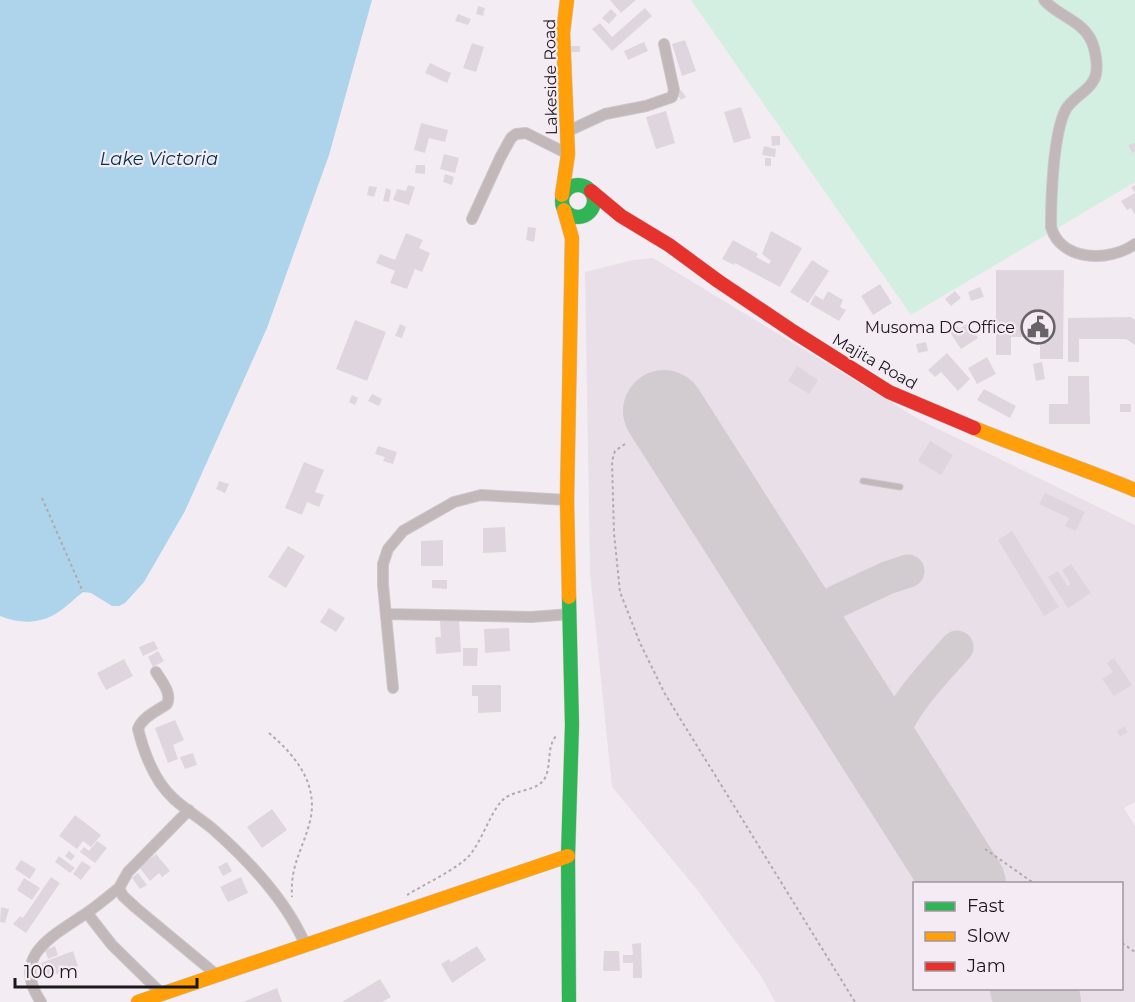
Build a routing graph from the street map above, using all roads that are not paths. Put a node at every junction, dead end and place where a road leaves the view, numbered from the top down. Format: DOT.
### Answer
graph roads {
  1 [pos="567,0"];
  2 [pos="1044,0"];
  3 [pos="664,44"];
  4 [pos="566,132"];
  5 [pos="568,154"];
  6 [pos="589,189"];
  7 [pos="562,195"];
  8 [pos="564,210"];
  9 [pos="587,214"];
  10 [pos="621,216"];
  11 [pos="472,219"];
  12 [pos="572,238"];
  13 [pos="1135,244"];
  14 [pos="863,481"];
  15 [pos="900,487"];
  16 [pos="1135,490"];
  17 [pos="567,500"];
  18 [pos="386,614"];
  19 [pos="571,614"];
  20 [pos="156,672"];
  21 [pos="393,688"];
  22 [pos="189,810"];
  23 [pos="568,856"];
  24 [pos="119,888"];
  25 [pos="87,913"];
  26 [pos="305,944"];
  27 [pos="218,976"];
  28 [pos="161,993"];
  29 [pos="41,1002"];
  30 [pos="138,1002"];
  31 [pos="569,1002"];
  1 -- 4 [label="main road, Lakeside Road"];
  2 -- 13 [label="street"];
  3 -- 4 [label="street"];
  4 -- 5 [label="main road, Lakeside Road"];
  5 -- 6 [label="main road"];
  5 -- 7 [label="main road"];
  5 -- 11 [label="street"];
  6 -- 7 [label="main road"];
  6 -- 9 [label="main road"];
  6 -- 10 [label="main road"];
  7 -- 8 [label="main road"];
  8 -- 9 [label="main road"];
  8 -- 12 [label="main road"];
  9 -- 10 [label="main road"];
  9 -- 12 [label="main road"];
  10 -- 16 [label="main road, Majita Road"];
  12 -- 17 [label="main road"];
  14 -- 15 [label="lane"];
  17 -- 18 [label="street"];
  17 -- 19 [label="main road"];
  18 -- 19 [label="street"];
  18 -- 21 [label="street"];
  19 -- 23 [label="main road"];
  20 -- 22 [label="street"];
  22 -- 24 [label="street"];
  22 -- 26 [label="street"];
  23 -- 26 [label="main road"];
  23 -- 31 [label="main road"];
  24 -- 25 [label="street"];
  24 -- 27 [label="street"];
  25 -- 28 [label="street"];
  25 -- 29 [label="street"];
  26 -- 27 [label="main road"];
  27 -- 28 [label="main road"];
  28 -- 30 [label="main road"];
}
